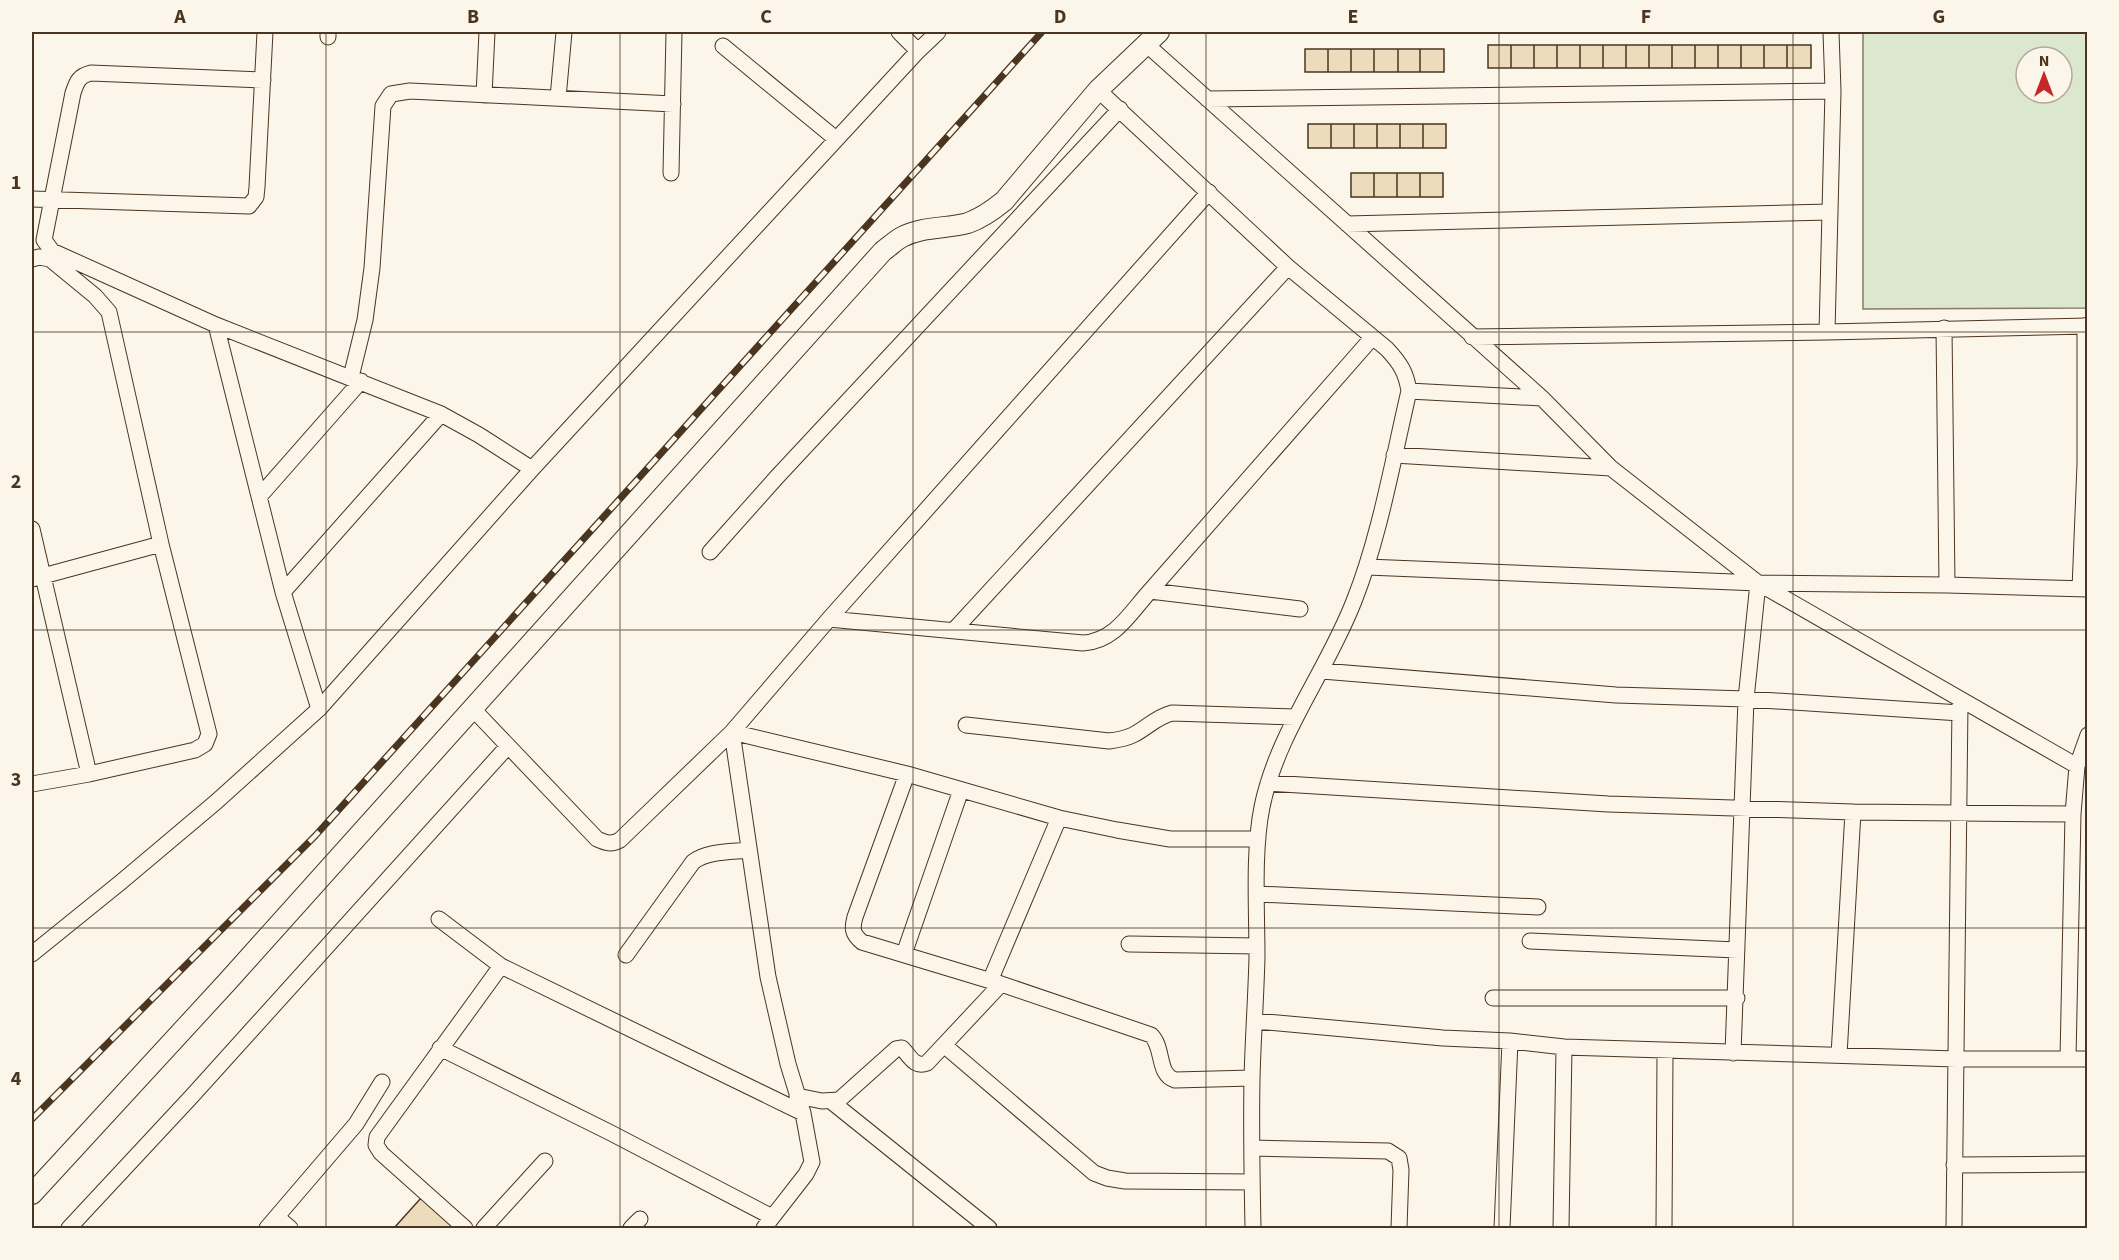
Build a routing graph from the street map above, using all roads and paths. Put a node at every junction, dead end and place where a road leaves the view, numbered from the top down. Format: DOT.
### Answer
graph roads {
  1 [pos="265,32"];
  2 [pos="487,32"];
  3 [pos="564,32"];
  4 [pos="674,32"];
  5 [pos="899,32"];
  6 [pos="938,32"];
  7 [pos="1831,32"];
  8 [pos="1153,38"];
  9 [pos="723,46"];
  10 [pos="918,51"];
  11 [pos="263,80"];
  12 [pos="1098,90"];
  13 [pos="1833,91"];
  14 [pos="484,95"];
  15 [pos="558,98"];
  16 [pos="1207,99"];
  17 [pos="673,104"];
  18 [pos="1120,110"];
  19 [pos="836,139"];
  20 [pos="671,173"];
  21 [pos="1209,192"];
  22 [pos="32,199"];
  23 [pos="53,200"];
  24 [pos="1829,212"];
  25 [pos="1347,224"];
  26 [pos="32,259"];
  27 [pos="1288,267"];
  28 [pos="216,325"];
  29 [pos="2086,326"];
  30 [pos="1944,328"];
  31 [pos="1827,332"];
  32 [pos="1472,337"];
  33 [pos="1372,338"];
  34 [pos="356,379"];
  35 [pos="1409,391"];
  36 [pos="1542,398"];
  37 [pos="441,414"];
  38 [pos="1394,455"];
  39 [pos="1611,468"];
  40 [pos="532,469"];
  41 [pos="260,497"];
  42 [pos="32,529"];
  43 [pos="161,544"];
  44 [pos="710,552"];
  45 [pos="1367,567"];
  46 [pos="38,577"];
  47 [pos="1758,583"];
  48 [pos="1947,585"];
  49 [pos="2084,589"];
  50 [pos="1150,591"];
  51 [pos="283,592"];
  52 [pos="1300,609"];
  53 [pos="829,619"];
  54 [pos="954,630"];
  55 [pos="1322,671"];
  56 [pos="1746,699"];
  57 [pos="1960,706"];
  58 [pos="472,708"];
  59 [pos="319,709"];
  60 [pos="1296,717"];
  61 [pos="966,725"];
  62 [pos="732,732"];
  63 [pos="2088,735"];
  64 [pos="508,746"];
  65 [pos="2077,766"];
  66 [pos="89,774"];
  67 [pos="907,774"];
  68 [pos="1268,783"];
  69 [pos="32,784"];
  70 [pos="961,790"];
  71 [pos="1743,807"];
  72 [pos="1852,812"];
  73 [pos="1958,813"];
  74 [pos="2073,813"];
  75 [pos="1059,818"];
  76 [pos="1257,839"];
  77 [pos="749,850"];
  78 [pos="1257,894"];
  79 [pos="1538,907"];
  80 [pos="439,919"];
  81 [pos="1530,941"];
  82 [pos="1129,944"];
  83 [pos="1257,946"];
  84 [pos="1737,950"];
  85 [pos="32,954"];
  86 [pos="904,954"];
  87 [pos="626,955"];
  88 [pos="501,966"];
  89 [pos="995,983"];
  90 [pos="1493,998"];
  91 [pos="1737,998"];
  92 [pos="1256,1021"];
  93 [pos="1510,1041"];
  94 [pos="945,1046"];
  95 [pos="1564,1047"];
  96 [pos="440,1048"];
  97 [pos="1665,1052"];
  98 [pos="1733,1053"];
  99 [pos="1839,1056"];
  100 [pos="1956,1059"];
  101 [pos="2068,1059"];
  102 [pos="2088,1059"];
  103 [pos="1252,1078"];
  104 [pos="382,1082"];
  105 [pos="798,1096"];
  106 [pos="832,1102"];
  107 [pos="803,1113"];
  108 [pos="1252,1148"];
  109 [pos="545,1161"];
  110 [pos="2088,1164"];
  111 [pos="1954,1165"];
  112 [pos="1252,1182"];
  113 [pos="32,1194"];
  114 [pos="272,1223"];
  115 [pos="768,1223"];
  116 [pos="69,1228"];
  117 [pos="290,1228"];
  118 [pos="465,1228"];
  119 [pos="484,1228"];
  120 [pos="989,1228"];
  121 [pos="1253,1228"];
  122 [pos="1399,1228"];
  123 [pos="1502,1228"];
  124 [pos="1561,1228"];
  125 [pos="1664,1228"];
  126 [pos="1954,1228"];
  1 -- 11 [label="street"];
  2 -- 14 [label="street"];
  3 -- 15 [label="street"];
  4 -- 17 [label="street"];
  5 -- 10 [label="street"];
  6 -- 10 [label="street"];
  7 -- 13 [label="street"];
  8 -- 12 [label="street"];
  8 -- 16 [label="street"];
  9 -- 19 [label="street"];
  10 -- 19 [label="street"];
  11 -- 23 [label="street"];
  11 -- 23 [label="street"];
  12 -- 18 [label="street"];
  12 -- 58 [label="street"];
  13 -- 16 [label="street"];
  13 -- 24 [label="street"];
  14 -- 15 [label="street"];
  14 -- 34 [label="street"];
  15 -- 17 [label="street"];
  16 -- 25 [label="street"];
  17 -- 20 [label="street"];
  18 -- 21 [label="street"];
  18 -- 44 [label="street"];
  19 -- 40 [label="street"];
  21 -- 27 [label="street"];
  21 -- 53 [label="street"];
  22 -- 23 [label="street"];
  23 -- 28 [label="street"];
  24 -- 25 [label="street"];
  24 -- 31 [label="street"];
  25 -- 32 [label="street"];
  26 -- 43 [label="street"];
  27 -- 33 [label="street"];
  27 -- 54 [label="street"];
  28 -- 34 [label="street"];
  28 -- 41 [label="street"];
  29 -- 30 [label="street"];
  29 -- 49 [label="street"];
  30 -- 31 [label="street"];
  30 -- 48 [label="street"];
  31 -- 32 [label="street"];
  32 -- 36 [label="street"];
  33 -- 35 [label="street"];
  33 -- 50 [label="street"];
  34 -- 37 [label="street"];
  34 -- 41 [label="street"];
  35 -- 36 [label="street"];
  35 -- 38 [label="street"];
  36 -- 39 [label="street"];
  37 -- 40 [label="street"];
  37 -- 51 [label="street"];
  38 -- 39 [label="street"];
  38 -- 45 [label="street"];
  39 -- 47 [label="street"];
  40 -- 59 [label="street"];
  41 -- 51 [label="street"];
  42 -- 46 [label="street"];
  43 -- 46 [label="street"];
  43 -- 66 [label="street"];
  45 -- 47 [label="street"];
  45 -- 55 [label="street"];
  46 -- 66 [label="street"];
  47 -- 48 [label="street"];
  47 -- 56 [label="street"];
  47 -- 57 [label="street"];
  48 -- 49 [label="street"];
  50 -- 52 [label="street"];
  50 -- 54 [label="street"];
  51 -- 59 [label="street"];
  53 -- 54 [label="street"];
  53 -- 62 [label="street"];
  55 -- 56 [label="street"];
  55 -- 60 [label="street"];
  56 -- 57 [label="street"];
  56 -- 71 [label="street"];
  57 -- 65 [label="street"];
  57 -- 73 [label="street"];
  58 -- 64 [label="street"];
  58 -- 113 [label="street"];
  59 -- 85 [label="street"];
  60 -- 61 [label="street"];
  60 -- 68 [label="street"];
  62 -- 64 [label="street"];
  62 -- 67 [label="street"];
  62 -- 77 [label="street"];
  63 -- 65 [label="street"];
  64 -- 116 [label="street"];
  65 -- 74 [label="street"];
  66 -- 69 [label="street"];
  67 -- 70 [label="street"];
  67 -- 86 [label="street"];
  68 -- 71 [label="street"];
  68 -- 76 [label="street"];
  70 -- 75 [label="street"];
  70 -- 86 [label="street"];
  71 -- 72 [label="street"];
  71 -- 84 [label="street"];
  72 -- 73 [label="street"];
  72 -- 99 [label="street"];
  73 -- 74 [label="street"];
  73 -- 100 [label="street"];
  74 -- 101 [label="street"];
  75 -- 76 [label="street"];
  75 -- 89 [label="street"];
  76 -- 78 [label="street"];
  77 -- 87 [label="street"];
  77 -- 105 [label="street"];
  78 -- 79 [label="street"];
  78 -- 83 [label="street"];
  80 -- 88 [label="street"];
  81 -- 84 [label="street"];
  82 -- 83 [label="street"];
  83 -- 92 [label="street"];
  84 -- 91 [label="street"];
  86 -- 89 [label="street"];
  88 -- 96 [label="street"];
  88 -- 107 [label="street"];
  89 -- 94 [label="street"];
  89 -- 103 [label="street"];
  90 -- 91 [label="street"];
  91 -- 98 [label="street"];
  92 -- 93 [label="street"];
  92 -- 103 [label="street"];
  93 -- 95 [label="street"];
  93 -- 123 [label="street"];
  94 -- 106 [label="street"];
  94 -- 112 [label="street"];
  95 -- 97 [label="street"];
  95 -- 124 [label="street"];
  96 -- 115 [label="street"];
  96 -- 118 [label="street"];
  97 -- 98 [label="street"];
  97 -- 125 [label="street"];
  98 -- 99 [label="street"];
  99 -- 100 [label="street"];
  100 -- 101 [label="street"];
  100 -- 111 [label="street"];
  101 -- 102 [label="street"];
  103 -- 108 [label="street"];
  104 -- 114 [label="street"];
  105 -- 106 [label="street"];
  105 -- 107 [label="street"];
  106 -- 120 [label="street"];
  107 -- 115 [label="street"];
  108 -- 112 [label="street"];
  108 -- 122 [label="street"];
  109 -- 119 [label="street"];
  110 -- 111 [label="street"];
  111 -- 126 [label="street"];
  112 -- 121 [label="street"];
  114 -- 117 [label="street"];
}
